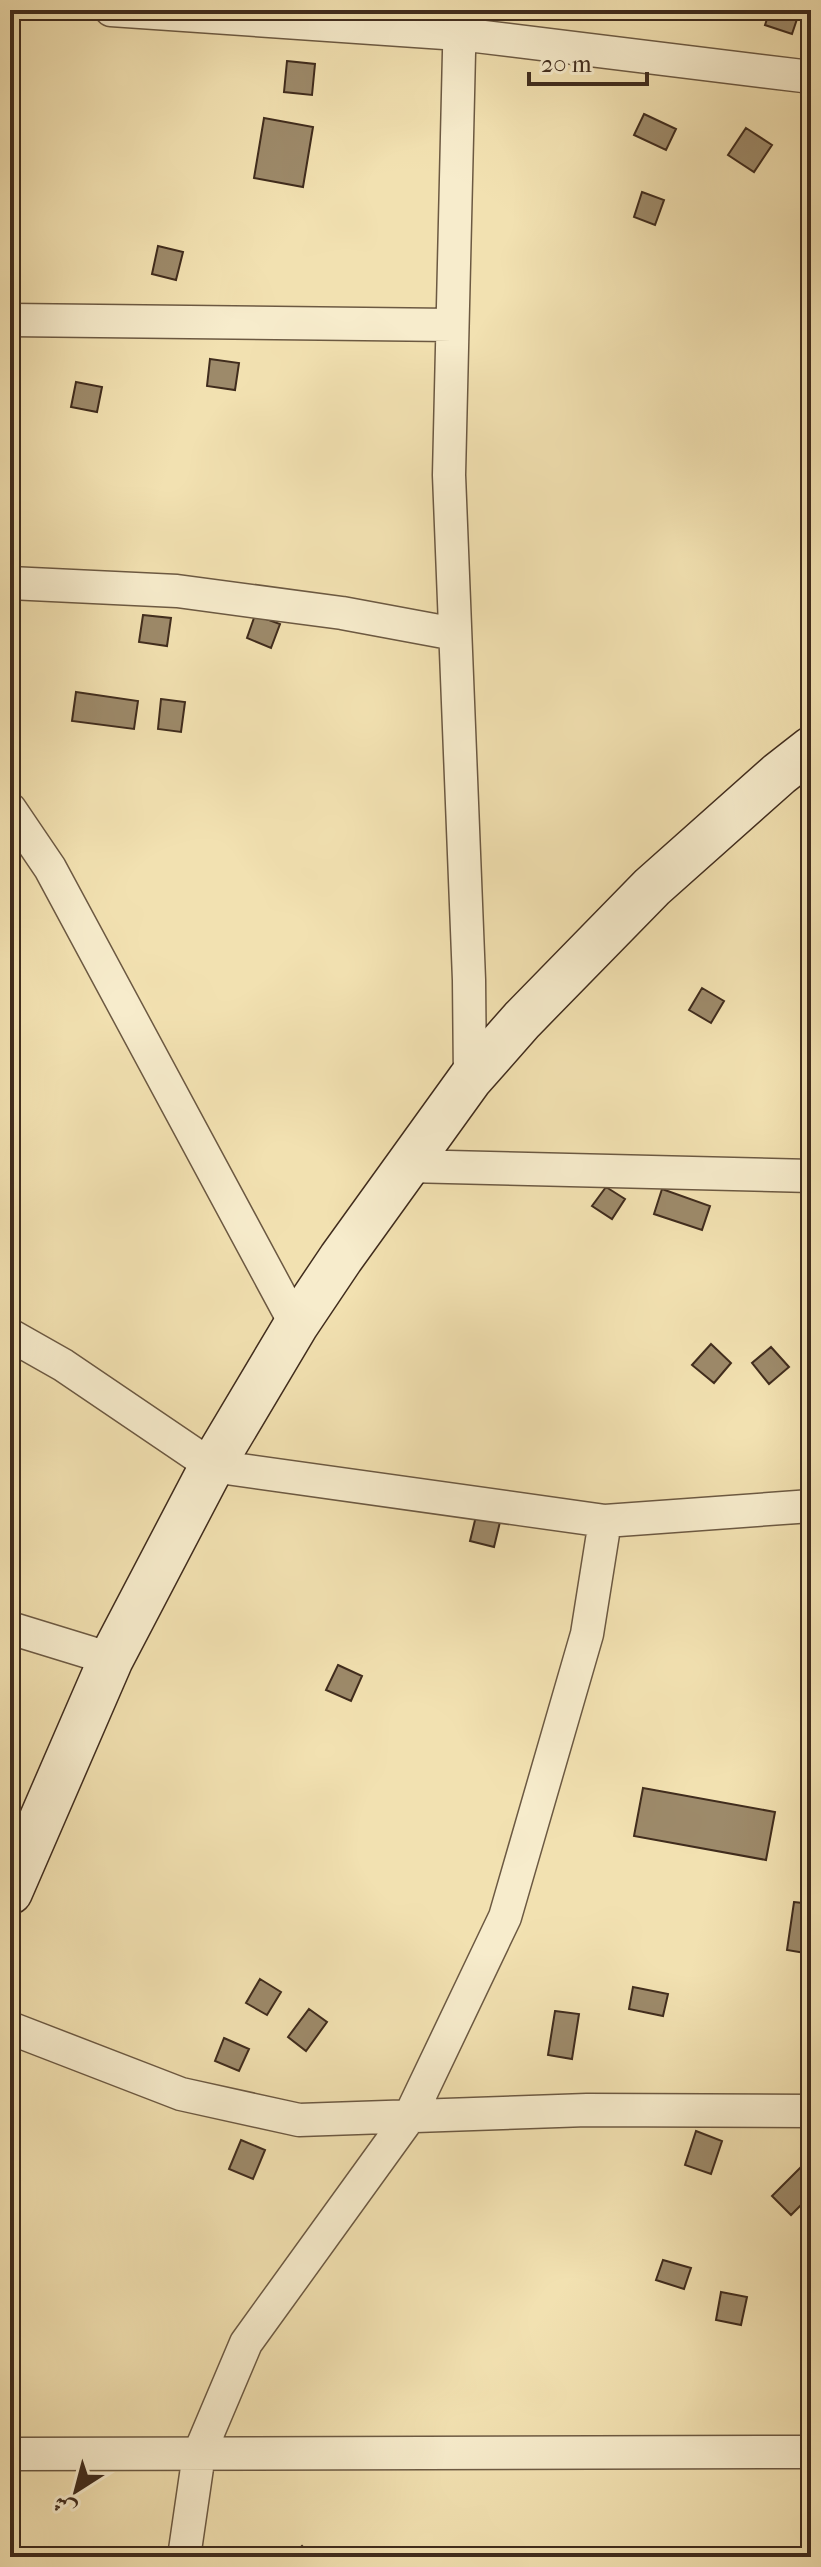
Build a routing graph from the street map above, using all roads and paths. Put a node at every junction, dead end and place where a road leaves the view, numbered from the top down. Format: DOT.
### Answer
graph roads {
  1 [pos="111,10"];
  2 [pos="460,22"];
  3 [pos="811,77"];
  4 [pos="10,320"];
  5 [pos="452,325"];
  6 [pos="10,583"];
  7 [pos="455,634"];
  8 [pos="811,749"];
  9 [pos="10,809"];
  10 [pos="470,1079"];
  11 [pos="407,1166"];
  12 [pos="811,1176"];
  13 [pos="296,1325"];
  14 [pos="10,1335"];
  15 [pos="212,1466"];
  16 [pos="811,1506"];
  17 [pos="605,1521"];
  18 [pos="10,1628"];
  19 [pos="111,1659"];
  20 [pos="10,1892"];
  21 [pos="10,2028"];
  22 [pos="811,2111"];
  23 [pos="410,2116"];
  24 [pos="811,2452"];
  25 [pos="10,2454"];
  26 [pos="199,2454"];
  27 [pos="184,2557"];
  1 -- 2 [label="street"];
  2 -- 3 [label="street"];
  2 -- 5 [label="street"];
  4 -- 5 [label="street"];
  5 -- 7 [label="street"];
  6 -- 7 [label="street"];
  7 -- 10 [label="street"];
  8 -- 10 [label="main road"];
  9 -- 13 [label="street"];
  10 -- 11 [label="main road"];
  11 -- 12 [label="street"];
  11 -- 13 [label="main road"];
  13 -- 15 [label="main road"];
  14 -- 15 [label="street"];
  15 -- 17 [label="street"];
  15 -- 19 [label="main road"];
  16 -- 17 [label="street"];
  17 -- 23 [label="street"];
  18 -- 19 [label="street"];
  19 -- 20 [label="main road"];
  21 -- 23 [label="street"];
  22 -- 23 [label="street"];
  23 -- 26 [label="street"];
  24 -- 26 [label="street"];
  25 -- 26 [label="street"];
  26 -- 27 [label="street"];
}
